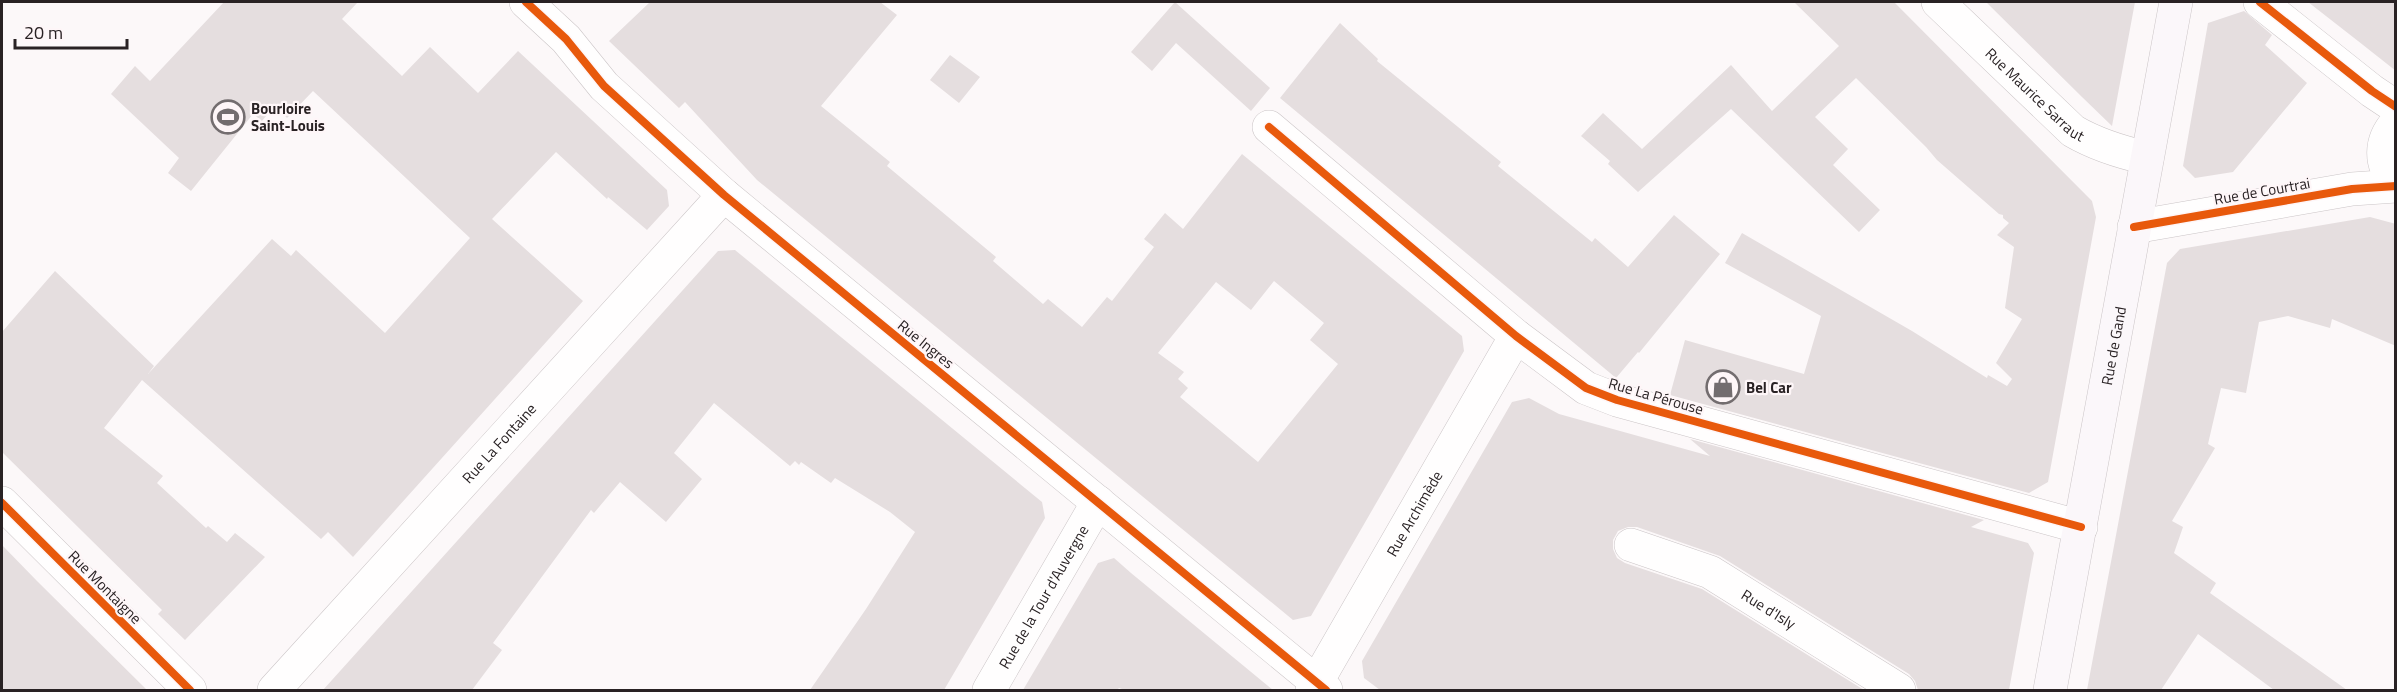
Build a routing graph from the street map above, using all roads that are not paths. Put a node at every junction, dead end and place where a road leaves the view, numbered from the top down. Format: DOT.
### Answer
graph roads {
  1 [pos="526,2"];
  2 [pos="1938,2"];
  3 [pos="2176,2"];
  4 [pos="2260,2"];
  5 [pos="2396,106"];
  6 [pos="2396,123"];
  7 [pos="1269,127"];
  8 [pos="2147,158"];
  9 [pos="2396,182"];
  10 [pos="2396,186"];
  11 [pos="724,195"];
  12 [pos="2134,227"];
  13 [pos="1516,336"];
  14 [pos="1098,502"];
  15 [pos="2,503"];
  16 [pos="2081,527"];
  17 [pos="1631,545"];
  18 [pos="1318,688"];
  19 [pos="190,690"];
  20 [pos="274,690"];
  21 [pos="989,690"];
  22 [pos="1899,690"];
  23 [pos="2050,690"];
  1 -- 11 [label="street, Rue Ingres"];
  2 -- 8 [label="street, Rue Maurice Sarraut"];
  3 -- 8 [label="main road, Rue de Gand"];
  4 -- 5 [label="street"];
  6 -- 9 [label="street"];
  7 -- 13 [label="street, Rue La Pérouse"];
  8 -- 12 [label="main road, Rue de Gand"];
  10 -- 12 [label="street, Rue de Courtrai"];
  11 -- 14 [label="street, Rue Ingres"];
  11 -- 20 [label="street, Rue La Fontaine"];
  12 -- 16 [label="main road, Rue de Gand"];
  13 -- 16 [label="street, Rue La Pérouse"];
  13 -- 18 [label="street, Rue Archimède"];
  14 -- 18 [label="street, Rue Ingres"];
  14 -- 21 [label="street, Rue de la Tour d'Auvergne"];
  15 -- 19 [label="street, Rue Montaigne"];
  16 -- 23 [label="main road, Rue de Gand"];
  17 -- 22 [label="street, Rue d'Isly"];
}
